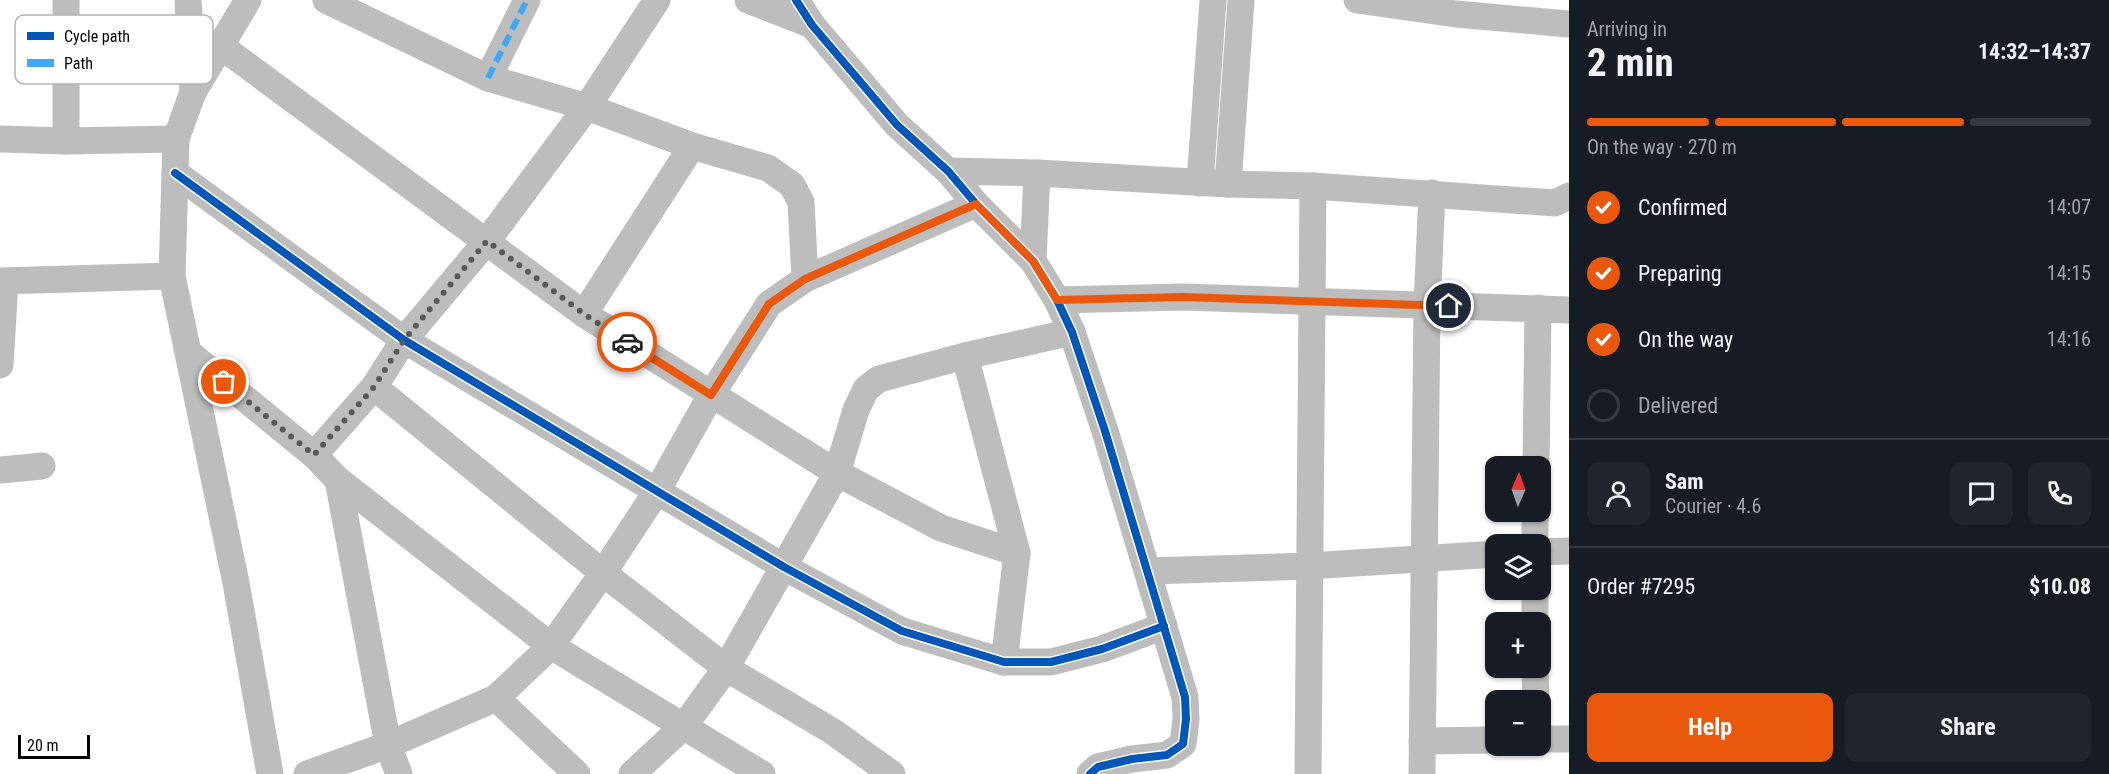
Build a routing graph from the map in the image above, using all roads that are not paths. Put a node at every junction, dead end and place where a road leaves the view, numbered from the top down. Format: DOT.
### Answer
graph roads {
  1 [pos="188,0"];
  2 [pos="248,0"];
  3 [pos="326,0"];
  4 [pos="527,0"];
  5 [pos="657,0"];
  6 [pos="748,0"];
  7 [pos="796,0"];
  8 [pos="1213,0"];
  9 [pos="1241,0"];
  10 [pos="1357,0"];
  11 [pos="1456,7"];
  12 [pos="189,15"];
  13 [pos="1569,24"];
  14 [pos="812,25"];
  15 [pos="222,47"];
  16 [pos="213,61"];
  17 [pos="488,78"];
  18 [pos="66,84"];
  19 [pos="193,84"];
  20 [pos="198,84"];
  21 [pos="193,92"];
  22 [pos="587,107"];
  23 [pos="0,139"];
  24 [pos="176,139"];
  25 [pos="66,141"];
  26 [pos="692,146"];
  27 [pos="948,171"];
  28 [pos="175,173"];
  29 [pos="1037,173"];
  30 [pos="1200,183"];
  31 [pos="1228,184"];
  32 [pos="1313,186"];
  33 [pos="1432,193"];
  34 [pos="1569,196"];
  35 [pos="976,204"];
  36 [pos="487,241"];
  37 [pos="1033,261"];
  38 [pos="172,276"];
  39 [pos="805,279"];
  40 [pos="3,281"];
  41 [pos="1057,300"];
  42 [pos="1311,300"];
  43 [pos="1427,306"];
  44 [pos="1538,308"];
  45 [pos="1569,310"];
  46 [pos="584,314"];
  47 [pos="1072,332"];
  48 [pos="404,340"];
  49 [pos="189,353"];
  50 [pos="965,356"];
  51 [pos="0,365"];
  52 [pos="374,387"];
  53 [pos="711,395"];
  54 [pos="314,455"];
  55 [pos="1536,456"];
  56 [pos="42,466"];
  57 [pos="0,470"];
  58 [pos="837,473"];
  59 [pos="338,480"];
  60 [pos="657,491"];
  61 [pos="1569,551"];
  62 [pos="1551,552"];
  63 [pos="1017,553"];
  64 [pos="1485,555"];
  65 [pos="1424,558"];
  66 [pos="1309,566"];
  67 [pos="784,567"];
  68 [pos="1148,571"];
  69 [pos="603,573"];
  70 [pos="1164,627"];
  71 [pos="551,645"];
  72 [pos="1004,662"];
  73 [pos="726,668"];
  74 [pos="496,698"];
  75 [pos="685,726"];
  76 [pos="1551,739"];
  77 [pos="1569,739"];
  78 [pos="1485,740"];
  79 [pos="1422,741"];
  80 [pos="388,745"];
  81 [pos="270,774"];
  82 [pos="308,774"];
  83 [pos="399,774"];
  84 [pos="577,774"];
  85 [pos="632,774"];
  86 [pos="762,774"];
  87 [pos="892,774"];
  88 [pos="1090,774"];
  89 [pos="1308,774"];
  90 [pos="1422,774"];
  1 -- 12 [label="street"];
  2 -- 15 [label="street"];
  3 -- 17 [label="street"];
  4 -- 17 [label="street"];
  5 -- 22 [label="street"];
  6 -- 14 [label="street"];
  7 -- 14 [label="street"];
  8 -- 30 [label="street"];
  9 -- 31 [label="street"];
  10 -- 11 [label="street"];
  11 -- 13 [label="street"];
  14 -- 27 [label="street"];
  15 -- 16 [label="street"];
  15 -- 36 [label="street"];
  17 -- 22 [label="street"];
  18 -- 25 [label="street"];
  19 -- 21 [label="street"];
  20 -- 21 [label="street"];
  21 -- 24 [label="street"];
  22 -- 26 [label="street"];
  22 -- 36 [label="street"];
  23 -- 25 [label="street"];
  24 -- 25 [label="street"];
  24 -- 28 [label="street"];
  26 -- 39 [label="street"];
  26 -- 46 [label="street"];
  27 -- 29 [label="street"];
  27 -- 35 [label="street"];
  28 -- 38 [label="street"];
  28 -- 48 [label="street"];
  29 -- 30 [label="street"];
  29 -- 37 [label="street"];
  30 -- 31 [label="street"];
  31 -- 32 [label="street"];
  32 -- 33 [label="street"];
  32 -- 42 [label="street"];
  33 -- 34 [label="street"];
  33 -- 43 [label="street"];
  35 -- 37 [label="street"];
  35 -- 39 [label="street"];
  36 -- 46 [label="street"];
  36 -- 48 [label="street"];
  37 -- 41 [label="street"];
  38 -- 40 [label="street"];
  38 -- 49 [label="street"];
  39 -- 53 [label="street"];
  40 -- 51 [label="street"];
  41 -- 42 [label="street"];
  41 -- 47 [label="street"];
  42 -- 43 [label="street"];
  42 -- 66 [label="street"];
  43 -- 44 [label="street"];
  43 -- 65 [label="street"];
  44 -- 45 [label="street"];
  44 -- 55 [label="street"];
  46 -- 53 [label="street"];
  47 -- 50 [label="street"];
  47 -- 68 [label="street"];
  48 -- 52 [label="street"];
  48 -- 60 [label="street"];
  49 -- 54 [label="street"];
  49 -- 81 [label="street"];
  50 -- 58 [label="street"];
  50 -- 63 [label="street"];
  52 -- 54 [label="street"];
  52 -- 69 [label="street"];
  53 -- 58 [label="street"];
  53 -- 60 [label="street"];
  54 -- 59 [label="street"];
  56 -- 57 [label="street"];
  58 -- 63 [label="street"];
  58 -- 67 [label="street"];
  59 -- 71 [label="street"];
  59 -- 80 [label="street"];
  60 -- 67 [label="street"];
  60 -- 69 [label="street"];
  61 -- 62 [label="street"];
  63 -- 72 [label="street"];
  64 -- 65 [label="street"];
  65 -- 66 [label="street"];
  65 -- 79 [label="street"];
  66 -- 68 [label="street"];
  66 -- 89 [label="street"];
  67 -- 72 [label="street"];
  67 -- 73 [label="street"];
  68 -- 70 [label="street"];
  69 -- 71 [label="street"];
  69 -- 73 [label="street"];
  70 -- 72 [label="street"];
  70 -- 88 [label="street"];
  71 -- 74 [label="street"];
  71 -- 75 [label="street"];
  73 -- 75 [label="street"];
  73 -- 87 [label="street"];
  74 -- 80 [label="street"];
  74 -- 84 [label="street"];
  75 -- 85 [label="street"];
  75 -- 86 [label="street"];
  76 -- 77 [label="street"];
  78 -- 79 [label="street"];
  79 -- 90 [label="street"];
  80 -- 82 [label="street"];
  80 -- 83 [label="street"];
}
